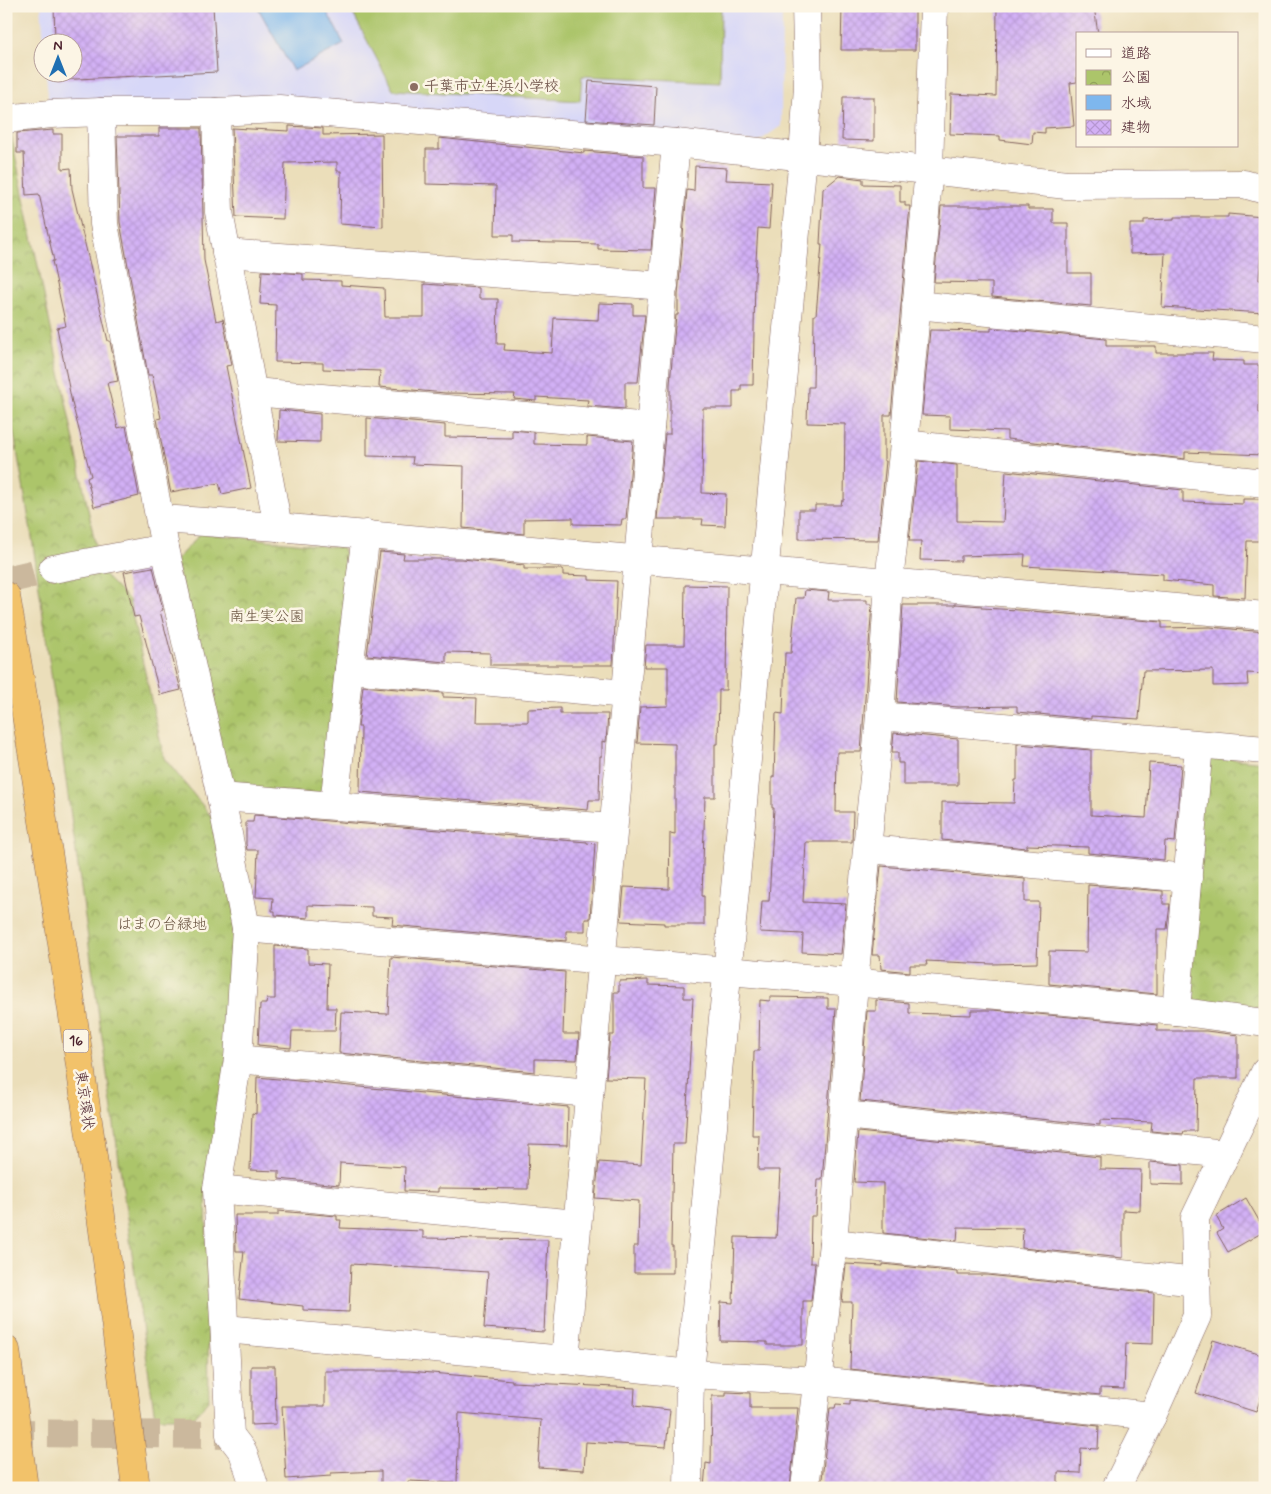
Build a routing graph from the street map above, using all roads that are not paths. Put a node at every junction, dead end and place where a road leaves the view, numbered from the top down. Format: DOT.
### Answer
graph roads {
  1 [pos="806,6"];
  2 [pos="934,6"];
  3 [pos="101,112"];
  4 [pos="216,112"];
  5 [pos="6,119"];
  6 [pos="676,143"];
  7 [pos="803,156"];
  8 [pos="928,169"];
  9 [pos="1265,190"];
  10 [pos="226,252"];
  11 [pos="664,286"];
  12 [pos="916,305"];
  13 [pos="1265,339"];
  14 [pos="254,392"];
  15 [pos="650,426"];
  16 [pos="904,444"];
  17 [pos="1265,483"];
  18 [pos="161,519"];
  19 [pos="278,527"];
  20 [pos="366,534"];
  21 [pos="165,548"];
  22 [pos="638,559"];
  23 [pos="52,570"];
  24 [pos="764,570"];
  25 [pos="889,582"];
  26 [pos="6,596"];
  27 [pos="1265,616"];
  28 [pos="348,669"];
  29 [pos="626,694"];
  30 [pos="880,716"];
  31 [pos="1199,744"];
  32 [pos="1265,750"];
  33 [pos="221,796"];
  34 [pos="334,805"];
  35 [pos="614,828"];
  36 [pos="868,849"];
  37 [pos="1188,878"];
  38 [pos="246,928"];
  39 [pos="602,960"];
  40 [pos="726,971"];
  41 [pos="854,983"];
  42 [pos="1176,1011"];
  43 [pos="1265,1023"];
  44 [pos="238,1059"];
  45 [pos="1265,1072"];
  46 [pos="589,1093"];
  47 [pos="844,1116"];
  48 [pos="1226,1154"];
  49 [pos="217,1189"];
  50 [pos="577,1224"];
  51 [pos="833,1243"];
  52 [pos="1197,1282"];
  53 [pos="225,1329"];
  54 [pos="6,1350"];
  55 [pos="565,1360"];
  56 [pos="690,1374"];
  57 [pos="818,1381"];
  58 [pos="1152,1416"];
  59 [pos="24,1488"];
  60 [pos="136,1488"];
  61 [pos="255,1488"];
  62 [pos="688,1488"];
  63 [pos="806,1488"];
  64 [pos="1116,1488"];
  1 -- 7 [label="street"];
  2 -- 8 [label="street"];
  3 -- 4 [label="street"];
  3 -- 5 [label="street"];
  3 -- 18 [label="street"];
  4 -- 6 [label="street"];
  4 -- 10 [label="street"];
  6 -- 7 [label="street"];
  6 -- 11 [label="street"];
  7 -- 8 [label="street"];
  7 -- 24 [label="street"];
  8 -- 9 [label="street"];
  8 -- 12 [label="street"];
  10 -- 11 [label="street"];
  10 -- 14 [label="street"];
  11 -- 15 [label="street"];
  12 -- 13 [label="street"];
  12 -- 16 [label="street"];
  14 -- 15 [label="street"];
  14 -- 19 [label="street"];
  15 -- 22 [label="street"];
  16 -- 17 [label="street"];
  16 -- 25 [label="street"];
  18 -- 19 [label="street"];
  18 -- 21 [label="street"];
  19 -- 20 [label="street"];
  20 -- 22 [label="street"];
  20 -- 28 [label="street"];
  21 -- 23 [label="street"];
  21 -- 33 [label="street"];
  22 -- 24 [label="street"];
  22 -- 29 [label="street"];
  24 -- 25 [label="street"];
  24 -- 40 [label="street"];
  25 -- 27 [label="street"];
  25 -- 30 [label="street"];
  26 -- 60 [label="highway, 東京環状 / 16"];
  28 -- 29 [label="street"];
  28 -- 34 [label="street"];
  29 -- 35 [label="street"];
  30 -- 31 [label="street"];
  30 -- 36 [label="street"];
  31 -- 32 [label="street"];
  31 -- 37 [label="street"];
  33 -- 34 [label="street"];
  33 -- 38 [label="street"];
  34 -- 35 [label="street"];
  35 -- 39 [label="street"];
  36 -- 37 [label="street"];
  36 -- 41 [label="street"];
  37 -- 42 [label="street"];
  38 -- 39 [label="street"];
  38 -- 44 [label="street"];
  39 -- 40 [label="street"];
  39 -- 46 [label="street"];
  40 -- 41 [label="street"];
  40 -- 56 [label="street"];
  41 -- 42 [label="street"];
  41 -- 47 [label="street"];
  42 -- 43 [label="street"];
  44 -- 46 [label="street"];
  44 -- 49 [label="street"];
  45 -- 48 [label="street"];
  46 -- 50 [label="street"];
  47 -- 48 [label="street"];
  47 -- 51 [label="street"];
  48 -- 52 [label="street"];
  49 -- 50 [label="street"];
  49 -- 53 [label="street"];
  50 -- 55 [label="street"];
  51 -- 52 [label="street"];
  51 -- 57 [label="street"];
  52 -- 58 [label="street"];
  53 -- 55 [label="street"];
  53 -- 61 [label="street"];
  54 -- 59 [label="highway"];
  55 -- 56 [label="street"];
  56 -- 57 [label="street"];
  56 -- 62 [label="street"];
  57 -- 58 [label="street"];
  57 -- 63 [label="street"];
  58 -- 64 [label="street"];
}
